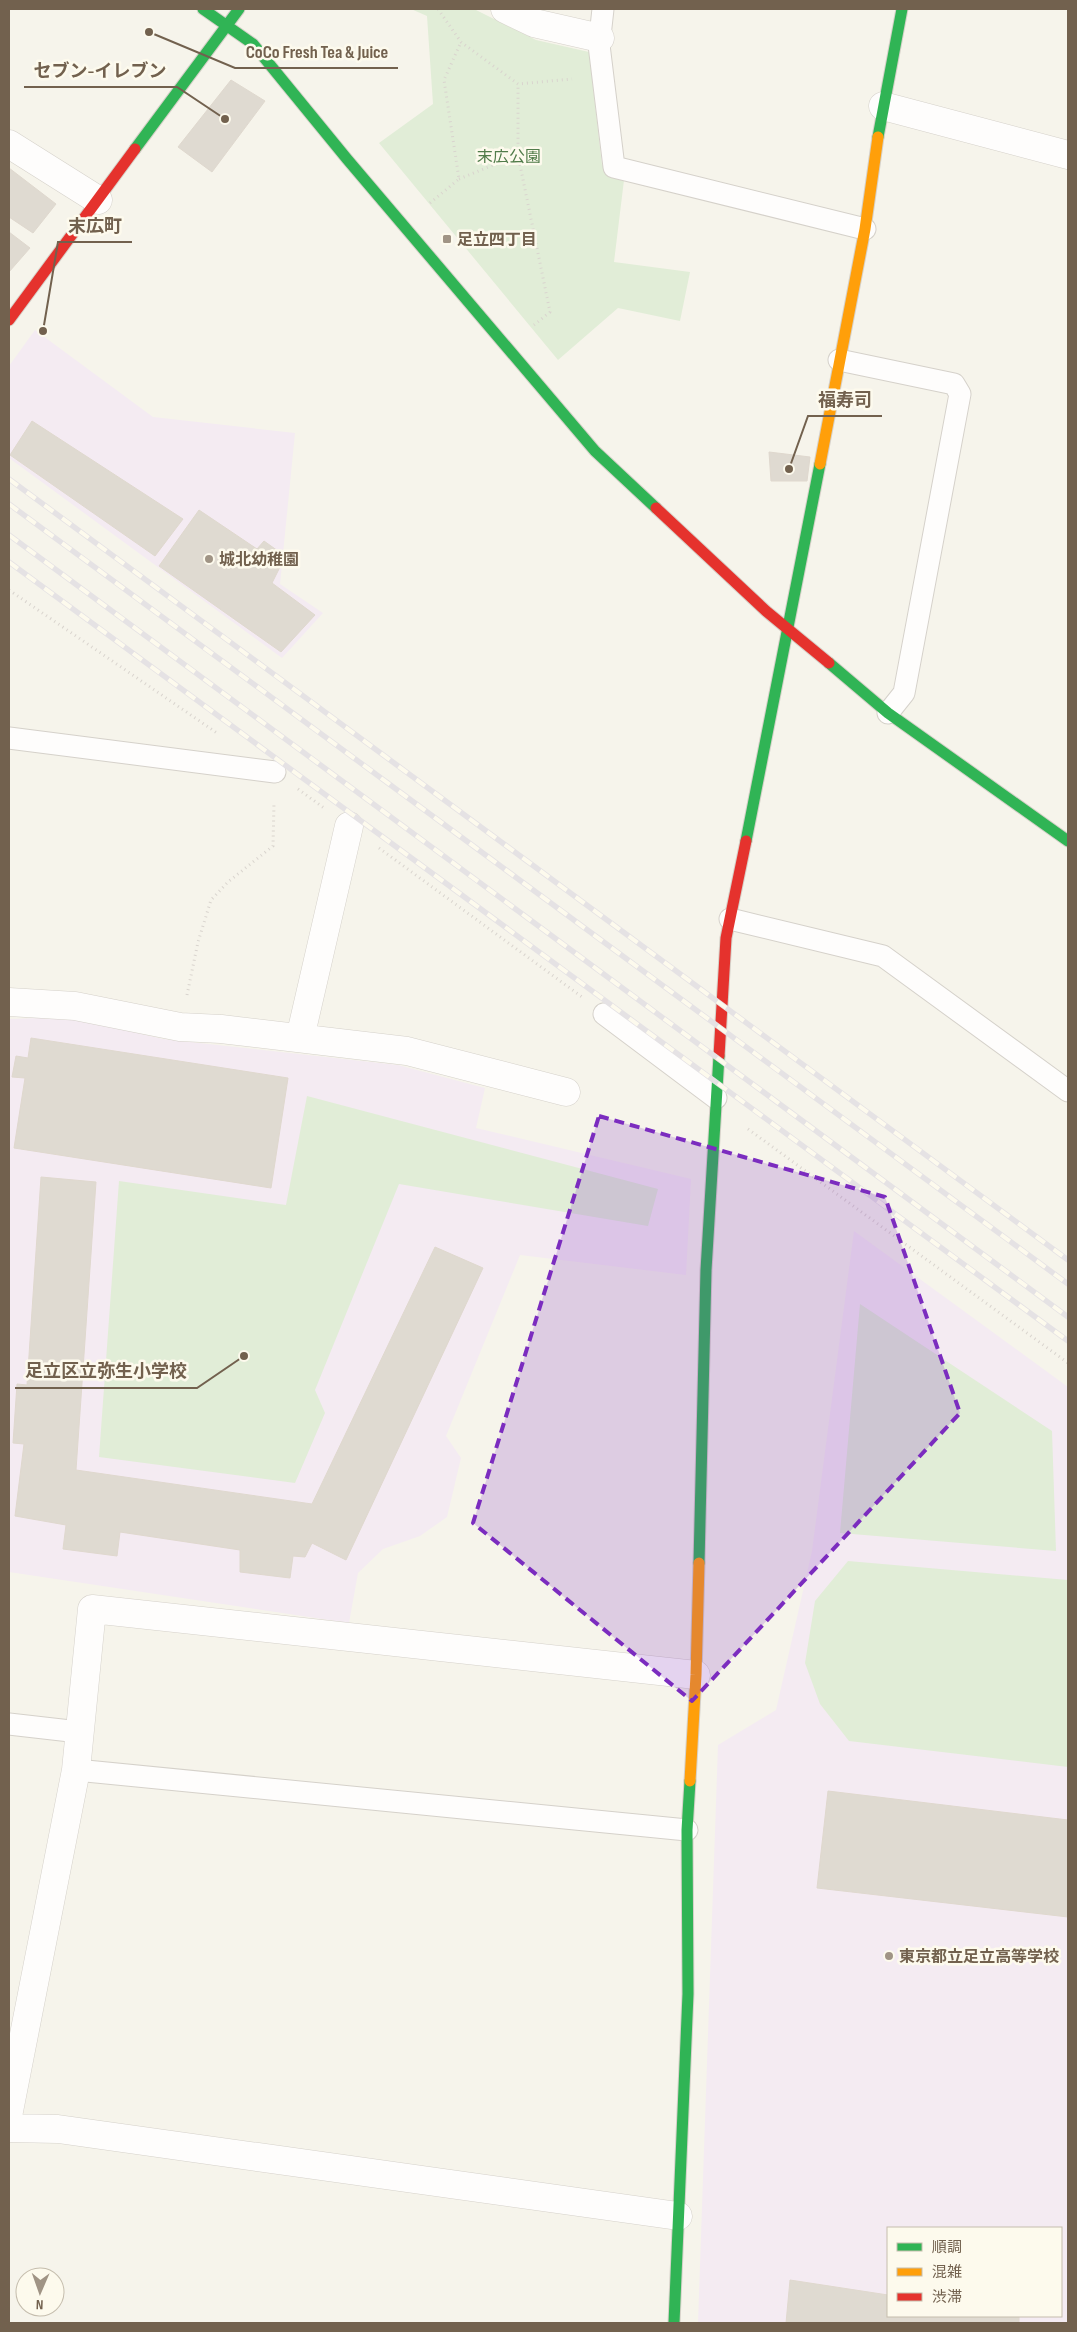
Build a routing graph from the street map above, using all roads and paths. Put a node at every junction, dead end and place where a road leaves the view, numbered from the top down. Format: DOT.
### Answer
graph roads {
  1 [pos="203,9"];
  2 [pos="239,9"];
  3 [pos="438,9"];
  4 [pos="505,9"];
  5 [pos="603,9"];
  6 [pos="902,9"];
  7 [pos="227,24"];
  8 [pos="600,38"];
  9 [pos="461,42"];
  10 [pos="603,76"];
  11 [pos="518,84"];
  12 [pos="883,106"];
  13 [pos="9,144"];
  14 [pos="518,154"];
  15 [pos="1068,155"];
  16 [pos="459,179"];
  17 [pos="98,200"];
  18 [pos="423,208"];
  19 [pos="864,229"];
  20 [pos="9,320"];
  21 [pos="531,327"];
  22 [pos="839,360"];
  23 [pos="9,590"];
  24 [pos="788,631"];
  25 [pos="888,714"];
  26 [pos="218,734"];
  27 [pos="9,738"];
  28 [pos="275,772"];
  29 [pos="349,826"];
  30 [pos="1068,841"];
  31 [pos="730,919"];
  32 [pos="9,1002"];
  33 [pos="604,1014"];
  34 [pos="180,1027"];
  35 [pos="300,1038"];
  36 [pos="1068,1091"];
  37 [pos="566,1092"];
  38 [pos="716,1102"];
  39 [pos="1068,1363"];
  40 [pos="696,1675"];
  41 [pos="9,1724"];
  42 [pos="79,1732"];
  43 [pos="76,1770"];
  44 [pos="687,1830"];
  45 [pos="9,2111"];
  46 [pos="9,2128"];
  47 [pos="678,2216"];
  48 [pos="674,2323"];
  1 -- 7 [label="street"];
  2 -- 7 [label="street"];
  3 -- 9 [label="path"];
  4 -- 8 [label="street"];
  5 -- 8 [label="lane"];
  6 -- 12 [label="street"];
  7 -- 17 [label="street"];
  7 -- 24 [label="street"];
  8 -- 10 [label="lane"];
  9 -- 11 [label="path"];
  9 -- 16 [label="path"];
  10 -- 11 [label="path"];
  10 -- 19 [label="lane"];
  11 -- 14 [label="path"];
  12 -- 15 [label="street"];
  12 -- 19 [label="street"];
  13 -- 17 [label="street"];
  14 -- 16 [label="path"];
  14 -- 21 [label="path"];
  16 -- 18 [label="path"];
  17 -- 20 [label="street"];
  19 -- 22 [label="street"];
  22 -- 24 [label="street"];
  22 -- 25 [label="lane"];
  23 -- 26 [label="path"];
  24 -- 25 [label="street"];
  24 -- 31 [label="street"];
  25 -- 30 [label="street"];
  27 -- 28 [label="lane"];
  28 -- 29 [label="path"];
  28 -- 34 [label="path"];
  29 -- 33 [label="path"];
  29 -- 35 [label="street"];
  31 -- 36 [label="lane"];
  31 -- 38 [label="street"];
  32 -- 34 [label="street"];
  33 -- 38 [label="lane"];
  34 -- 35 [label="street"];
  35 -- 37 [label="street"];
  38 -- 39 [label="path"];
  38 -- 40 [label="street"];
  40 -- 42 [label="street"];
  40 -- 44 [label="street"];
  41 -- 42 [label="lane"];
  42 -- 43 [label="street"];
  43 -- 44 [label="lane"];
  43 -- 45 [label="street"];
  44 -- 47 [label="street"];
  46 -- 47 [label="street"];
  47 -- 48 [label="street"];
}
